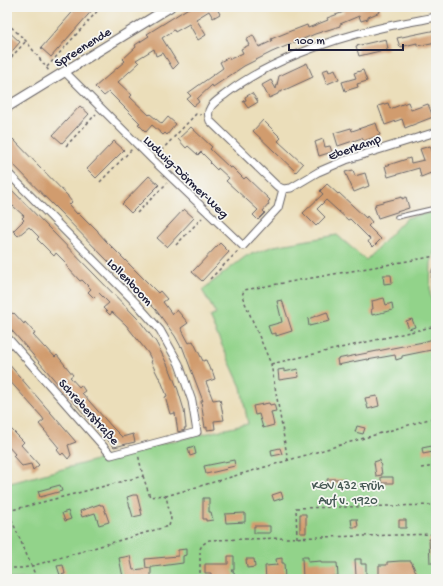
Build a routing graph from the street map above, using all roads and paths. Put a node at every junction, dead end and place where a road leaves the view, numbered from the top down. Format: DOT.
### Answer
graph roads {
  1 [pos="101,7"];
  2 [pos="170,7"];
  3 [pos="436,17"];
  4 [pos="7,23"];
  5 [pos="26,41"];
  6 [pos="7,62"];
  7 [pos="47,67"];
  8 [pos="65,72"];
  9 [pos="54,79"];
  10 [pos="7,107"];
  11 [pos="101,108"];
  12 [pos="208,115"];
  13 [pos="436,132"];
  14 [pos="137,144"];
  15 [pos="66,146"];
  16 [pos="153,160"];
  17 [pos="7,172"];
  18 [pos="172,178"];
  19 [pos="100,182"];
  20 [pos="283,189"];
  21 [pos="436,208"];
  22 [pos="208,212"];
  23 [pos="137,213"];
  24 [pos="397,217"];
  25 [pos="176,245"];
  26 [pos="243,246"];
  27 [pos="436,256"];
  28 [pos="436,270"];
  29 [pos="210,279"];
  30 [pos="436,294"];
  31 [pos="436,326"];
  32 [pos="7,337"];
  33 [pos="271,364"];
  34 [pos="436,417"];
  35 [pos="197,432"];
  36 [pos="137,448"];
  37 [pos="288,460"];
  38 [pos="436,466"];
  39 [pos="421,468"];
  40 [pos="143,476"];
  41 [pos="166,496"];
  42 [pos="436,505"];
  43 [pos="8,510"];
  44 [pos="436,534"];
  45 [pos="297,538"];
  46 [pos="32,566"];
  47 [pos="7,568"];
  48 [pos="38,579"];
  49 [pos="200,579"];
  1 -- 7 [label="path"];
  2 -- 8 [label="street, Spreenende"];
  3 -- 12 [label="street"];
  4 -- 5 [label="path"];
  5 -- 6 [label="path"];
  5 -- 7 [label="path"];
  7 -- 9 [label="path"];
  8 -- 9 [label="street, Spreenende"];
  8 -- 11 [label="street, Ludwig-Dörmer-Weg"];
  9 -- 10 [label="street, Spreenende"];
  11 -- 14 [label="street, Ludwig-Dörmer-Weg"];
  11 -- 15 [label="path"];
  12 -- 16 [label="path"];
  12 -- 20 [label="street"];
  13 -- 20 [label="street, Eberkamp"];
  14 -- 16 [label="street, Ludwig-Dörmer-Weg"];
  14 -- 19 [label="path"];
  16 -- 18 [label="street, Ludwig-Dörmer-Weg"];
  17 -- 35 [label="street, Lollenboom"];
  18 -- 22 [label="street, Ludwig-Dörmer-Weg"];
  18 -- 23 [label="path"];
  20 -- 26 [label="street"];
  21 -- 24 [label="lane"];
  22 -- 25 [label="path"];
  22 -- 26 [label="street, Ludwig-Dörmer-Weg"];
  26 -- 29 [label="path"];
  27 -- 33 [label="path"];
  28 -- 30 [label="street"];
  31 -- 33 [label="path"];
  32 -- 36 [label="street, Schreberstraße"];
  33 -- 37 [label="path"];
  34 -- 37 [label="path"];
  35 -- 36 [label="street, Schreberstraße"];
  36 -- 40 [label="path"];
  37 -- 41 [label="path"];
  38 -- 39 [label="path"];
  40 -- 41 [label="path"];
  40 -- 43 [label="path"];
  41 -- 46 [label="path"];
  42 -- 45 [label="path"];
  43 -- 46 [label="path"];
  44 -- 45 [label="path"];
  45 -- 49 [label="path"];
  46 -- 47 [label="path"];
  46 -- 48 [label="path"];
}
